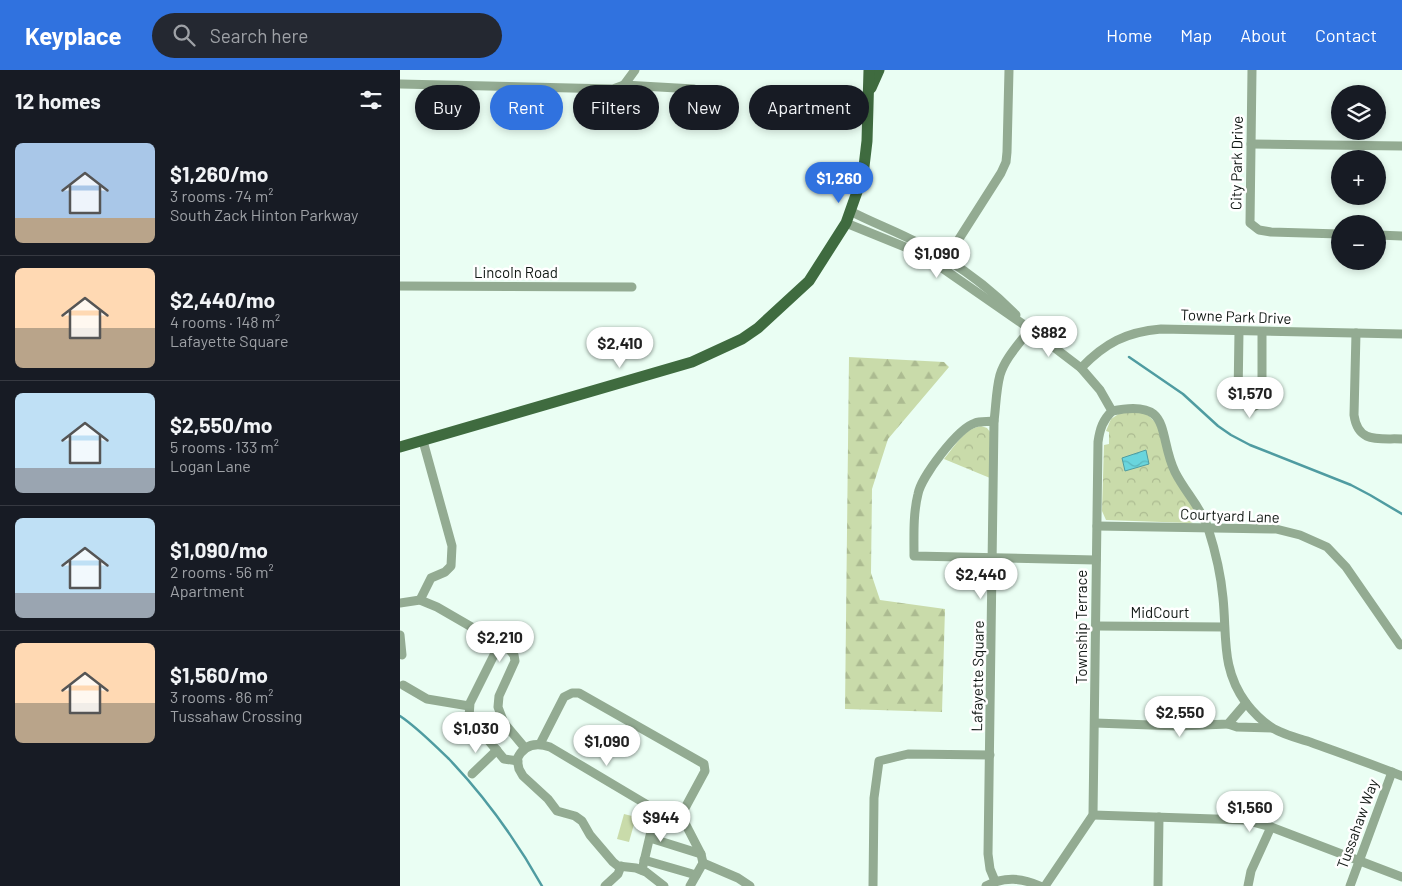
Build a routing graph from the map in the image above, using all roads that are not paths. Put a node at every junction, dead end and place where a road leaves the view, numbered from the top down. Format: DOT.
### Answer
graph roads {
  1 [pos="635,70"];
  2 [pos="869,70"];
  3 [pos="879,70"];
  4 [pos="1009,70"];
  5 [pos="1252,70"];
  6 [pos="400,84"];
  7 [pos="624,85"];
  8 [pos="869,85"];
  9 [pos="573,87"];
  10 [pos="869,94"];
  11 [pos="867,130"];
  12 [pos="1251,144"];
  13 [pos="1402,146"];
  14 [pos="848,217"];
  15 [pos="1331,234"];
  16 [pos="1386,236"];
  17 [pos="1402,236"];
  18 [pos="944,263"];
  19 [pos="400,286"];
  20 [pos="632,287"];
  21 [pos="1030,329"];
  22 [pos="1239,331"];
  23 [pos="1262,332"];
  24 [pos="1356,333"];
  25 [pos="1402,334"];
  26 [pos="1081,368"];
  27 [pos="1112,411"];
  28 [pos="994,422"];
  29 [pos="1402,439"];
  30 [pos="423,441"];
  31 [pos="400,448"];
  32 [pos="1097,526"];
  33 [pos="1208,528"];
  34 [pos="993,559"];
  35 [pos="1096,560"];
  36 [pos="420,600"];
  37 [pos="400,603"];
  38 [pos="1096,626"];
  39 [pos="1224,627"];
  40 [pos="400,636"];
  41 [pos="500,643"];
  42 [pos="1400,645"];
  43 [pos="402,655"];
  44 [pos="403,685"];
  45 [pos="1246,703"];
  46 [pos="469,706"];
  47 [pos="1095,723"];
  48 [pos="1228,724"];
  49 [pos="1272,728"];
  50 [pos="540,744"];
  51 [pos="525,748"];
  52 [pos="497,750"];
  53 [pos="990,755"];
  54 [pos="518,761"];
  55 [pos="1392,772"];
  56 [pos="472,774"];
  57 [pos="1402,776"];
  58 [pos="656,810"];
  59 [pos="1093,815"];
  60 [pos="1159,817"];
  61 [pos="678,821"];
  62 [pos="1270,827"];
  63 [pos="650,838"];
  64 [pos="702,858"];
  65 [pos="644,860"];
  66 [pos="1360,860"];
  67 [pos="621,866"];
  68 [pos="642,870"];
  69 [pos="696,874"];
  70 [pos="1402,877"];
  71 [pos="995,881"];
  72 [pos="606,886"];
  73 [pos="664,886"];
  74 [pos="690,886"];
  75 [pos="750,886"];
  76 [pos="874,886"];
  77 [pos="986,886"];
  78 [pos="1040,886"];
  79 [pos="1045,886"];
  80 [pos="1158,886"];
  81 [pos="1248,886"];
  82 [pos="1350,886"];
  1 -- 7 [label="street"];
  2 -- 8 [label="main road"];
  3 -- 10 [label="main road"];
  4 -- 18 [label="street"];
  5 -- 12 [label="street, City Park Drive"];
  6 -- 9 [label="street"];
  11 -- 14 [label="main road"];
  12 -- 13 [label="street"];
  12 -- 15 [label="street, City Park Drive"];
  14 -- 18 [label="street"];
  14 -- 30 [label="main road"];
  16 -- 17 [label="street"];
  18 -- 21 [label="street"];
  19 -- 20 [label="street, Lincoln Road"];
  21 -- 26 [label="street"];
  21 -- 28 [label="street, Lafayette Square"];
  22 -- 23 [label="street, Towne Park Drive"];
  22 -- 23 [label="street"];
  22 -- 26 [label="street, Towne Park Drive"];
  23 -- 24 [label="street, Towne Park Drive"];
  24 -- 25 [label="street, Towne Park Drive"];
  24 -- 29 [label="street"];
  26 -- 27 [label="street"];
  27 -- 32 [label="street, Township Terrace"];
  27 -- 33 [label="street"];
  28 -- 34 [label="street, Lafayette Square"];
  28 -- 34 [label="street"];
  30 -- 31 [label="main road"];
  30 -- 36 [label="street"];
  32 -- 33 [label="street, Courtyard Lane"];
  32 -- 35 [label="street, Township Terrace"];
  33 -- 39 [label="street"];
  33 -- 42 [label="street, Courtyard Lane"];
  34 -- 35 [label="street"];
  34 -- 53 [label="street, Lafayette Square"];
  35 -- 38 [label="street, Township Terrace"];
  36 -- 37 [label="street"];
  36 -- 41 [label="street"];
  38 -- 39 [label="street, MidCourt"];
  38 -- 47 [label="street, Township Terrace"];
  39 -- 45 [label="street"];
  40 -- 43 [label="street"];
  41 -- 46 [label="street"];
  41 -- 51 [label="street"];
  44 -- 46 [label="street"];
  45 -- 48 [label="street"];
  45 -- 49 [label="street"];
  46 -- 52 [label="street"];
  47 -- 48 [label="street"];
  47 -- 59 [label="street, Township Terrace"];
  48 -- 49 [label="street"];
  49 -- 55 [label="street"];
  50 -- 51 [label="street"];
  50 -- 58 [label="street"];
  50 -- 61 [label="street"];
  51 -- 54 [label="street"];
  52 -- 54 [label="street"];
  52 -- 56 [label="street"];
  53 -- 71 [label="street, Lafayette Square"];
  53 -- 76 [label="street"];
  54 -- 67 [label="street"];
  55 -- 57 [label="street"];
  55 -- 66 [label="street, Tussahaw Way"];
  58 -- 61 [label="street"];
  58 -- 63 [label="street"];
  59 -- 60 [label="street"];
  59 -- 79 [label="street"];
  60 -- 62 [label="street"];
  60 -- 80 [label="street"];
  61 -- 64 [label="street"];
  62 -- 66 [label="street"];
  62 -- 81 [label="street"];
  63 -- 64 [label="street"];
  63 -- 65 [label="street"];
  64 -- 69 [label="street"];
  64 -- 75 [label="street"];
  65 -- 68 [label="street"];
  65 -- 69 [label="street"];
  66 -- 70 [label="street"];
  66 -- 82 [label="street, Tussahaw Way"];
  67 -- 68 [label="street"];
  67 -- 72 [label="street"];
  68 -- 73 [label="street"];
  69 -- 74 [label="street"];
  71 -- 77 [label="street"];
  71 -- 78 [label="street"];
}
